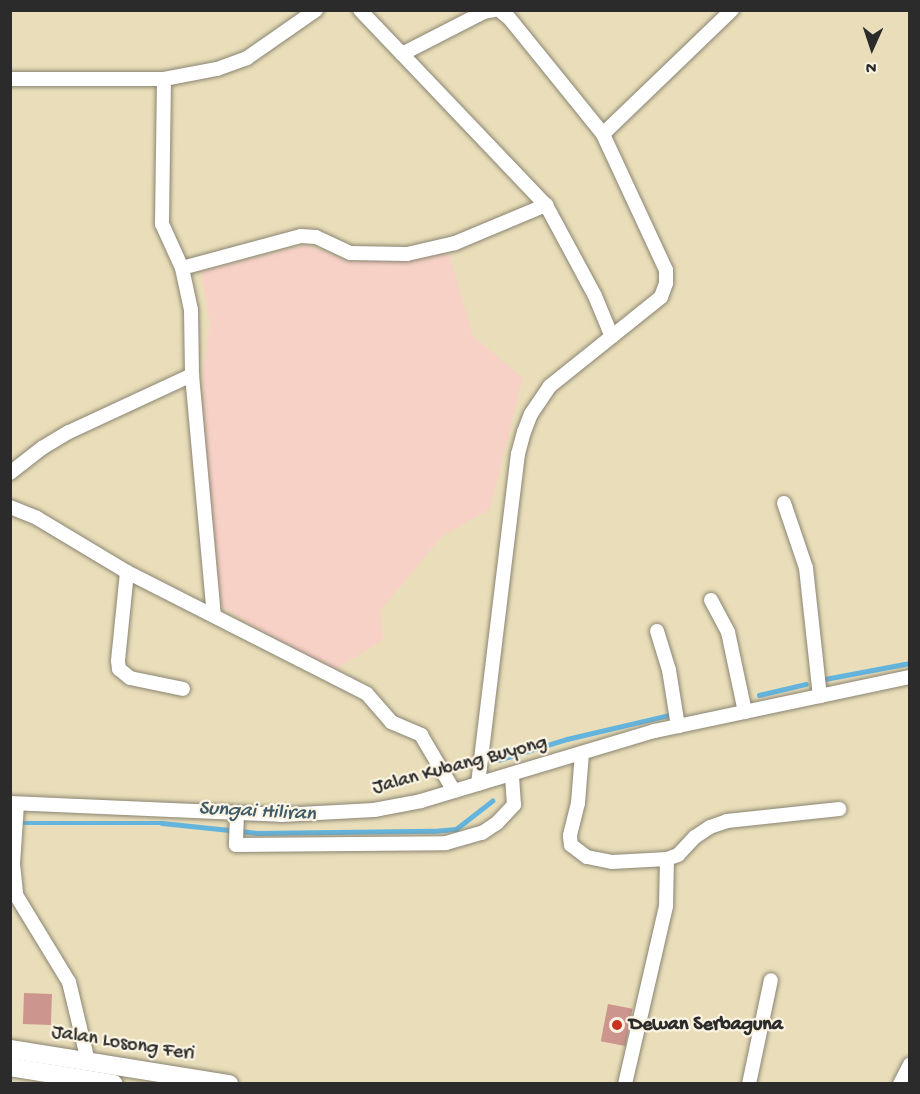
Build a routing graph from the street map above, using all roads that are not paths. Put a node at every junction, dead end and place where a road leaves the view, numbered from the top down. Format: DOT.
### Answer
graph roads {
  1 [pos="316,10"];
  2 [pos="360,10"];
  3 [pos="496,10"];
  4 [pos="732,10"];
  5 [pos="402,54"];
  6 [pos="10,79"];
  7 [pos="164,79"];
  8 [pos="603,134"];
  9 [pos="546,205"];
  10 [pos="182,268"];
  11 [pos="612,337"];
  12 [pos="192,375"];
  13 [pos="10,473"];
  14 [pos="784,503"];
  15 [pos="10,507"];
  16 [pos="10,516"];
  17 [pos="37,518"];
  18 [pos="127,572"];
  19 [pos="711,600"];
  20 [pos="214,615"];
  21 [pos="657,631"];
  22 [pos="909,677"];
  23 [pos="183,689"];
  24 [pos="820,696"];
  25 [pos="745,712"];
  26 [pos="678,726"];
  27 [pos="582,753"];
  28 [pos="512,774"];
  29 [pos="478,784"];
  30 [pos="454,791"];
  31 [pos="14,803"];
  32 [pos="839,809"];
  33 [pos="237,813"];
  34 [pos="667,859"];
  35 [pos="771,980"];
  36 [pos="10,1048"];
  37 [pos="88,1061"];
  38 [pos="909,1064"];
  39 [pos="10,1066"];
  40 [pos="91,1082"];
  41 [pos="114,1083"];
  42 [pos="229,1083"];
  43 [pos="625,1083"];
  44 [pos="748,1083"];
  45 [pos="900,1083"];
  1 -- 7 [label="street"];
  2 -- 5 [label="street"];
  3 -- 5 [label="street"];
  3 -- 8 [label="street"];
  4 -- 8 [label="street"];
  5 -- 9 [label="street"];
  6 -- 7 [label="street"];
  7 -- 10 [label="street"];
  8 -- 11 [label="street"];
  9 -- 10 [label="street"];
  9 -- 11 [label="street"];
  10 -- 12 [label="street"];
  11 -- 29 [label="street"];
  12 -- 13 [label="street"];
  12 -- 20 [label="street"];
  14 -- 24 [label="street"];
  15 -- 17 [label="street"];
  16 -- 17 [label="street"];
  17 -- 18 [label="street"];
  18 -- 20 [label="street"];
  18 -- 23 [label="street"];
  19 -- 25 [label="street"];
  20 -- 30 [label="street"];
  21 -- 26 [label="street"];
  22 -- 24 [label="street, Jalan Kubang Buyong"];
  24 -- 25 [label="street, Jalan Kubang Buyong"];
  25 -- 26 [label="street, Jalan Kubang Buyong"];
  26 -- 27 [label="street, Jalan Kubang Buyong"];
  27 -- 28 [label="street, Jalan Kubang Buyong"];
  27 -- 34 [label="street"];
  28 -- 29 [label="street, Jalan Kubang Buyong"];
  28 -- 33 [label="street"];
  29 -- 30 [label="street, Jalan Kubang Buyong"];
  30 -- 33 [label="street, Jalan Kubang Buyong"];
  31 -- 33 [label="street, Jalan Kubang Buyong"];
  31 -- 37 [label="street"];
  32 -- 34 [label="street"];
  34 -- 43 [label="street"];
  35 -- 44 [label="street"];
  36 -- 37 [label="main road, Jalan Losong Feri"];
  37 -- 42 [label="main road, Jalan Losong Feri"];
  38 -- 45 [label="street"];
  39 -- 40 [label="main road, Jalan Losong Feri"];
  40 -- 41 [label="main road, Jalan Losong Feri"];
}
